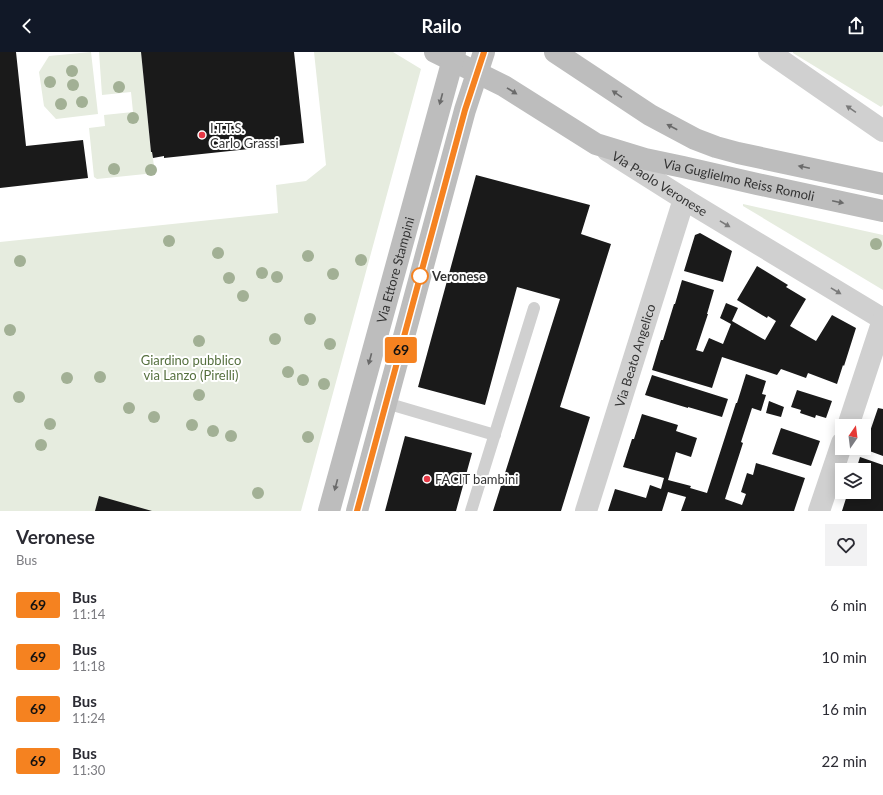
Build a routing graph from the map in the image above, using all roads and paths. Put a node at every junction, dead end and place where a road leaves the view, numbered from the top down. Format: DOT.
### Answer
graph roads {
  1 [pos="484,52"];
  2 [pos="556,52"];
  3 [pos="769,52"];
  4 [pos="447,55"];
  5 [pos="478,73"];
  6 [pos="883,131"];
  7 [pos="596,144"];
  8 [pos="883,184"];
  9 [pos="684,199"];
  10 [pos="883,211"];
  11 [pos="534,308"];
  12 [pos="883,319"];
  13 [pos="386,402"];
  14 [pos="850,419"];
  15 [pos="495,435"];
  16 [pos="838,455"];
  17 [pos="329,511"];
  18 [pos="357,511"];
  19 [pos="471,511"];
  20 [pos="586,511"];
  21 [pos="819,511"];
  1 -- 5 [label="main road, Via Ettore Stampini"];
  8 -- 2 [label="main road, Via Guglielmo Reiss Romoli, one-way"];
  6 -- 3 [label="street, one-way"];
  4 -- 5 [label="main road, Via Paolo Veronese"];
  4 -- 17 [label="main road, Via Ettore Stampini, one-way"];
  5 -- 7 [label="main road, Via Paolo Veronese, one-way"];
  5 -- 13 [label="main road, Via Ettore Stampini"];
  7 -- 9 [label="street, Via Paolo Veronese"];
  7 -- 10 [label="main road, Via Guglielmo Reiss Romoli, one-way"];
  9 -- 12 [label="street, Via Paolo Veronese, one-way"];
  9 -- 20 [label="street, Via Beato Angelico"];
  11 -- 15 [label="lane"];
  12 -- 14 [label="street"];
  13 -- 15 [label="lane"];
  13 -- 18 [label="main road, Via Ettore Stampini"];
  15 -- 19 [label="lane"];
  16 -- 21 [label="street"];
}
